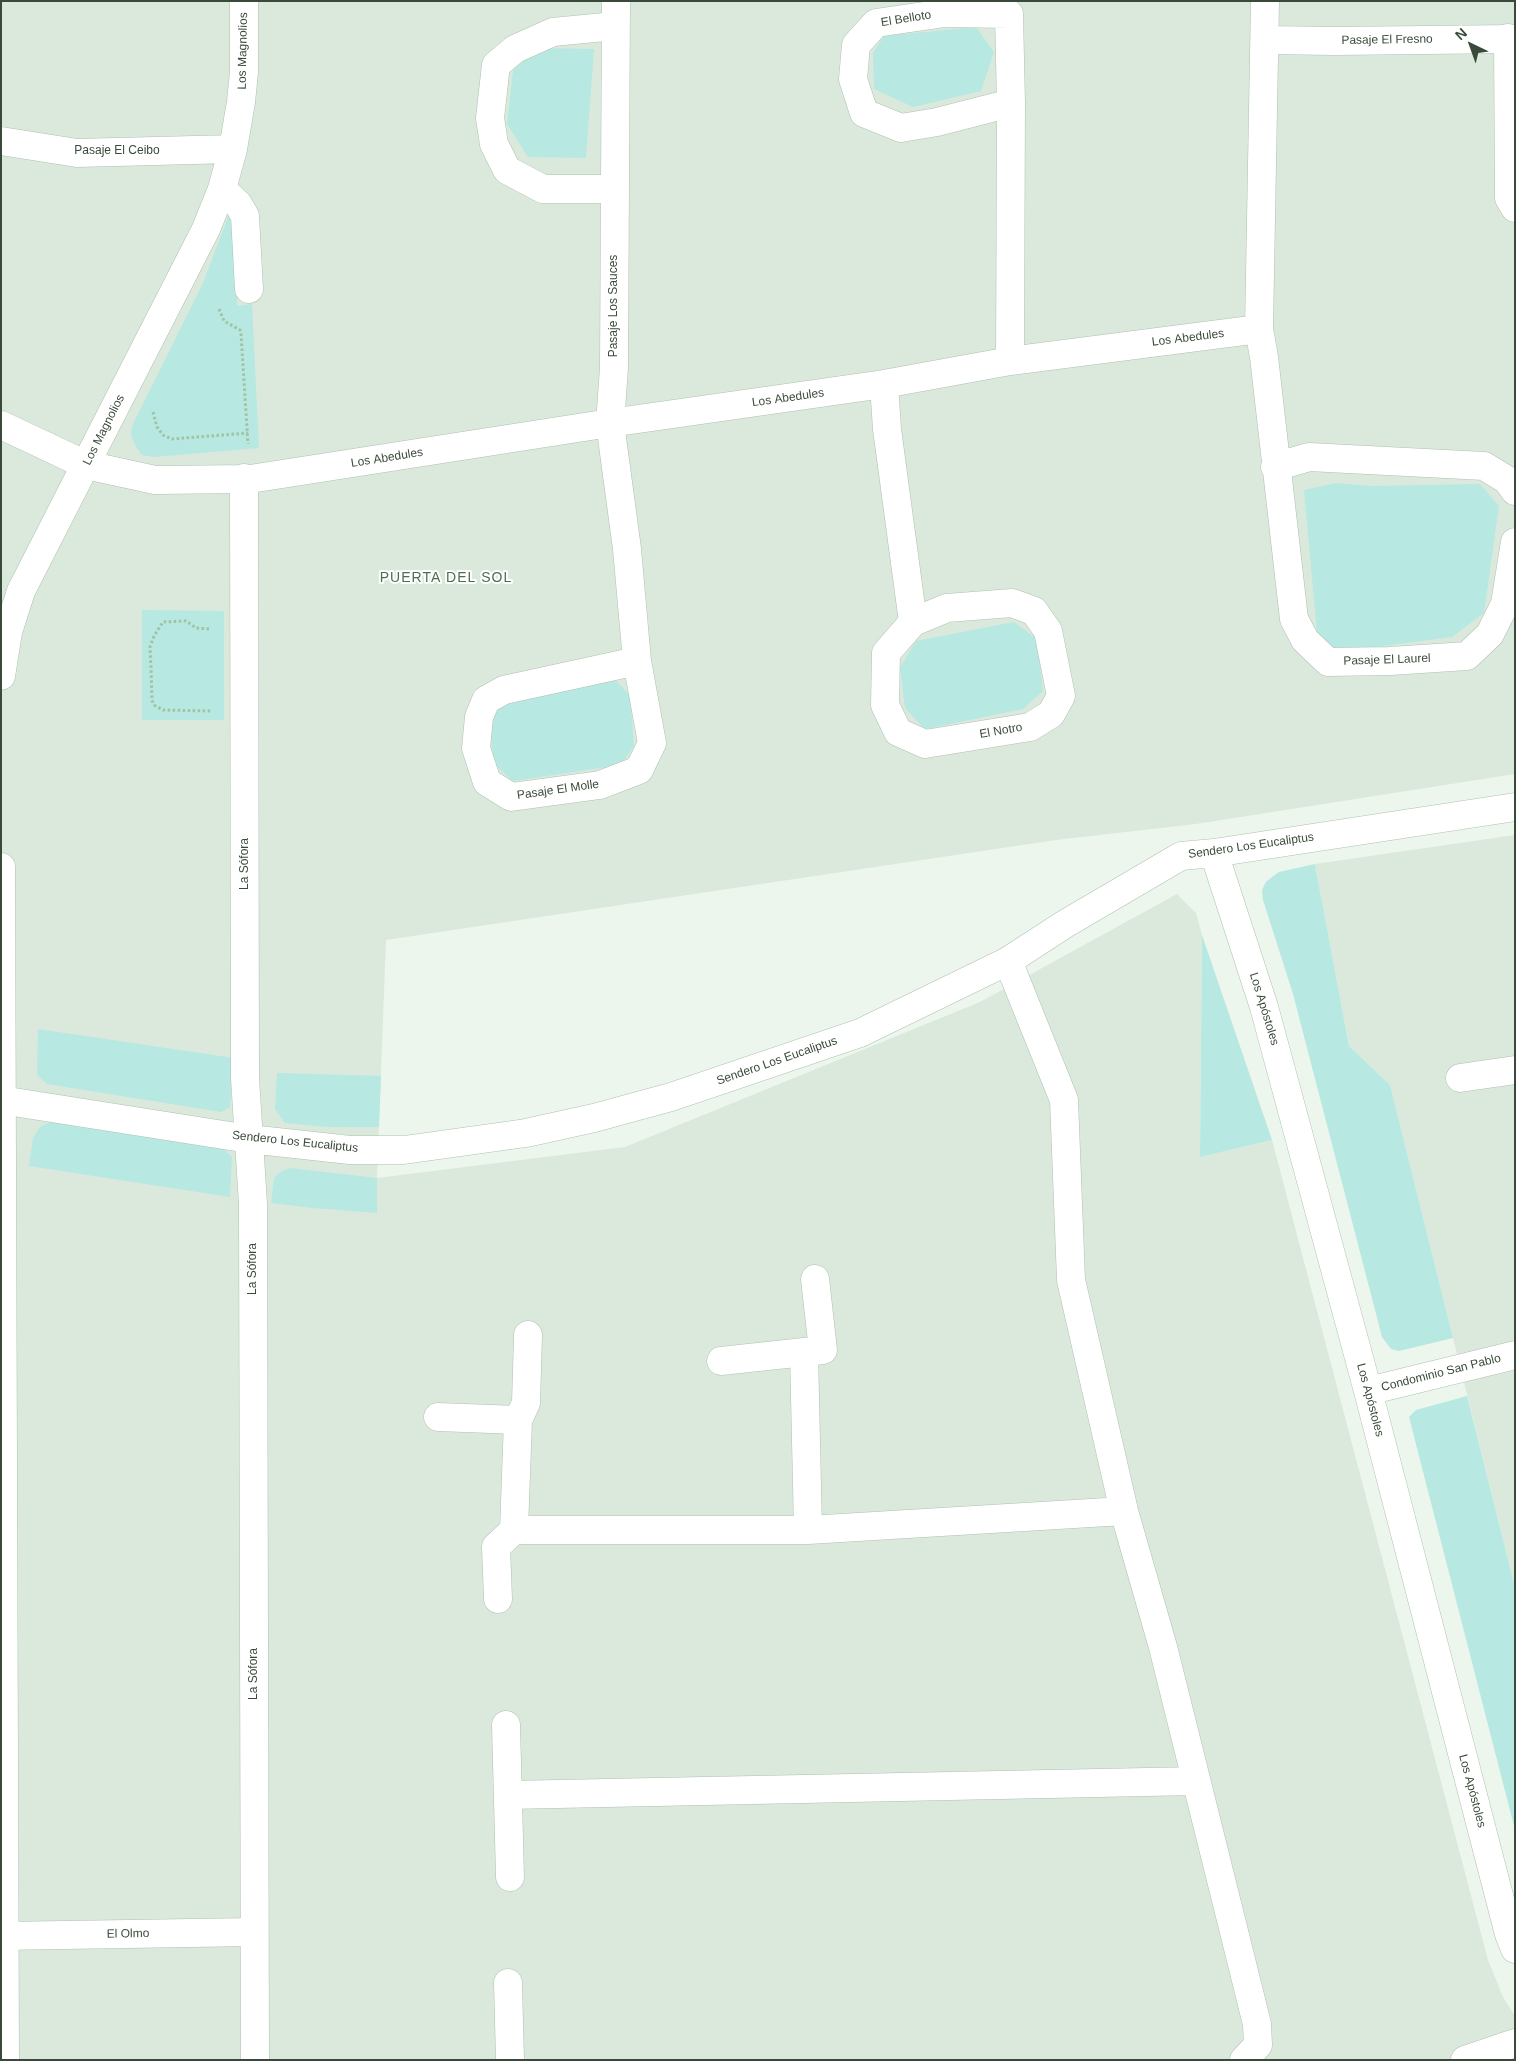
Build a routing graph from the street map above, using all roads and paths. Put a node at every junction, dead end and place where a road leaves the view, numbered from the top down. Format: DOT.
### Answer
graph roads {
  1 [pos="244,1"];
  2 [pos="1265,1"];
  3 [pos="616,14"];
  4 [pos="1511,38"];
  5 [pos="1265,40"];
  6 [pos="1011,103"];
  7 [pos="1,141"];
  8 [pos="233,149"];
  9 [pos="222,189"];
  10 [pos="614,189"];
  11 [pos="1515,208"];
  12 [pos="249,289"];
  13 [pos="218,301"];
  14 [pos="1259,329"];
  15 [pos="1010,361"];
  16 [pos="884,384"];
  17 [pos="154,408"];
  18 [pos="610,423"];
  19 [pos="1,425"];
  20 [pos="248,433"];
  21 [pos="86,465"];
  22 [pos="1275,467"];
  23 [pos="247,479"];
  24 [pos="1515,491"];
  25 [pos="1515,542"];
  26 [pos="244,615"];
  27 [pos="913,622"];
  28 [pos="637,661"];
  29 [pos="1,676"];
  30 [pos="244,711"];
  31 [pos="1515,807"];
  32 [pos="1214,854"];
  33 [pos="1,867"];
  34 [pos="1008,961"];
  35 [pos="1515,1070"];
  36 [pos="1460,1078"];
  37 [pos="2,1100"];
  38 [pos="248,1139"];
  39 [pos="815,1279"];
  40 [pos="528,1335"];
  41 [pos="804,1352"];
  42 [pos="1515,1355"];
  43 [pos="721,1361"];
  44 [pos="2,1383"];
  45 [pos="1368,1391"];
  46 [pos="438,1417"];
  47 [pos="518,1420"];
  48 [pos="1124,1511"];
  49 [pos="514,1530"];
  50 [pos="808,1530"];
  51 [pos="498,1599"];
  52 [pos="3,1684"];
  53 [pos="506,1725"];
  54 [pos="1196,1781"];
  55 [pos="508,1795"];
  56 [pos="510,1878"];
  57 [pos="254,1932"];
  58 [pos="3,1936"];
  59 [pos="1515,1949"];
  60 [pos="508,1983"];
  61 [pos="1515,2043"];
  62 [pos="5,2060"];
  63 [pos="255,2060"];
  64 [pos="510,2060"];
  65 [pos="1244,2060"];
  66 [pos="1465,2060"];
  1 -- 8 [label="street, Los Magnolios"];
  2 -- 5 [label="street"];
  3 -- 10 [label="street, Pasaje Los Sauces"];
  3 -- 10 [label="street, Pasaje Los Sauces"];
  4 -- 5 [label="street, Pasaje El Fresno"];
  4 -- 11 [label="street, Pasaje El Fresno"];
  5 -- 14 [label="street"];
  6 -- 6 [label="street, El Belloto"];
  6 -- 15 [label="street, El Belloto"];
  7 -- 8 [label="street, Pasaje El Ceibo"];
  8 -- 9 [label="street, Los Magnolios"];
  9 -- 12 [label="street"];
  9 -- 21 [label="street, Los Magnolios"];
  10 -- 18 [label="street, Pasaje Los Sauces"];
  13 -- 20 [label="path"];
  14 -- 15 [label="street, Los Abedules"];
  14 -- 22 [label="street, Pasaje El Laurel"];
  15 -- 16 [label="street, Los Abedules"];
  16 -- 18 [label="street, Los Abedules"];
  16 -- 27 [label="street"];
  17 -- 20 [label="path"];
  18 -- 23 [label="street, Los Abedules"];
  18 -- 28 [label="street, Pasaje El Molle"];
  19 -- 21 [label="street, Los Abedules"];
  20 -- 23 [label="path"];
  21 -- 23 [label="street, Los Abedules"];
  21 -- 29 [label="street, Los Magnolios"];
  22 -- 24 [label="street"];
  22 -- 25 [label="street, Pasaje El Laurel"];
  23 -- 26 [label="street, La Sófora"];
  26 -- 30 [label="street, La Sófora"];
  26 -- 30 [label="path"];
  27 -- 27 [label="street, El Notro"];
  28 -- 28 [label="street, Pasaje El Molle"];
  30 -- 38 [label="street, La Sófora"];
  31 -- 32 [label="street, Sendero Los Eucaliptus"];
  32 -- 34 [label="street, Sendero Los Eucaliptus"];
  32 -- 45 [label="street, Los Apóstoles"];
  33 -- 37 [label="street"];
  34 -- 38 [label="street, Sendero Los Eucaliptus"];
  34 -- 48 [label="street"];
  35 -- 36 [label="street"];
  37 -- 38 [label="street, Sendero Los Eucaliptus"];
  37 -- 44 [label="street"];
  38 -- 57 [label="street, La Sófora"];
  39 -- 41 [label="street"];
  40 -- 47 [label="street"];
  41 -- 43 [label="street"];
  41 -- 50 [label="street"];
  42 -- 45 [label="street, Condominio San Pablo"];
  44 -- 52 [label="street"];
  45 -- 59 [label="street, Los Apóstoles"];
  46 -- 47 [label="street"];
  47 -- 49 [label="street"];
  48 -- 50 [label="street"];
  48 -- 54 [label="street"];
  49 -- 50 [label="street"];
  49 -- 51 [label="street"];
  52 -- 58 [label="street"];
  53 -- 55 [label="street"];
  54 -- 55 [label="street"];
  54 -- 65 [label="street"];
  55 -- 56 [label="street"];
  57 -- 58 [label="street, El Olmo"];
  57 -- 63 [label="street, La Sófora"];
  58 -- 62 [label="street"];
  60 -- 64 [label="street"];
  61 -- 66 [label="street"];
}
